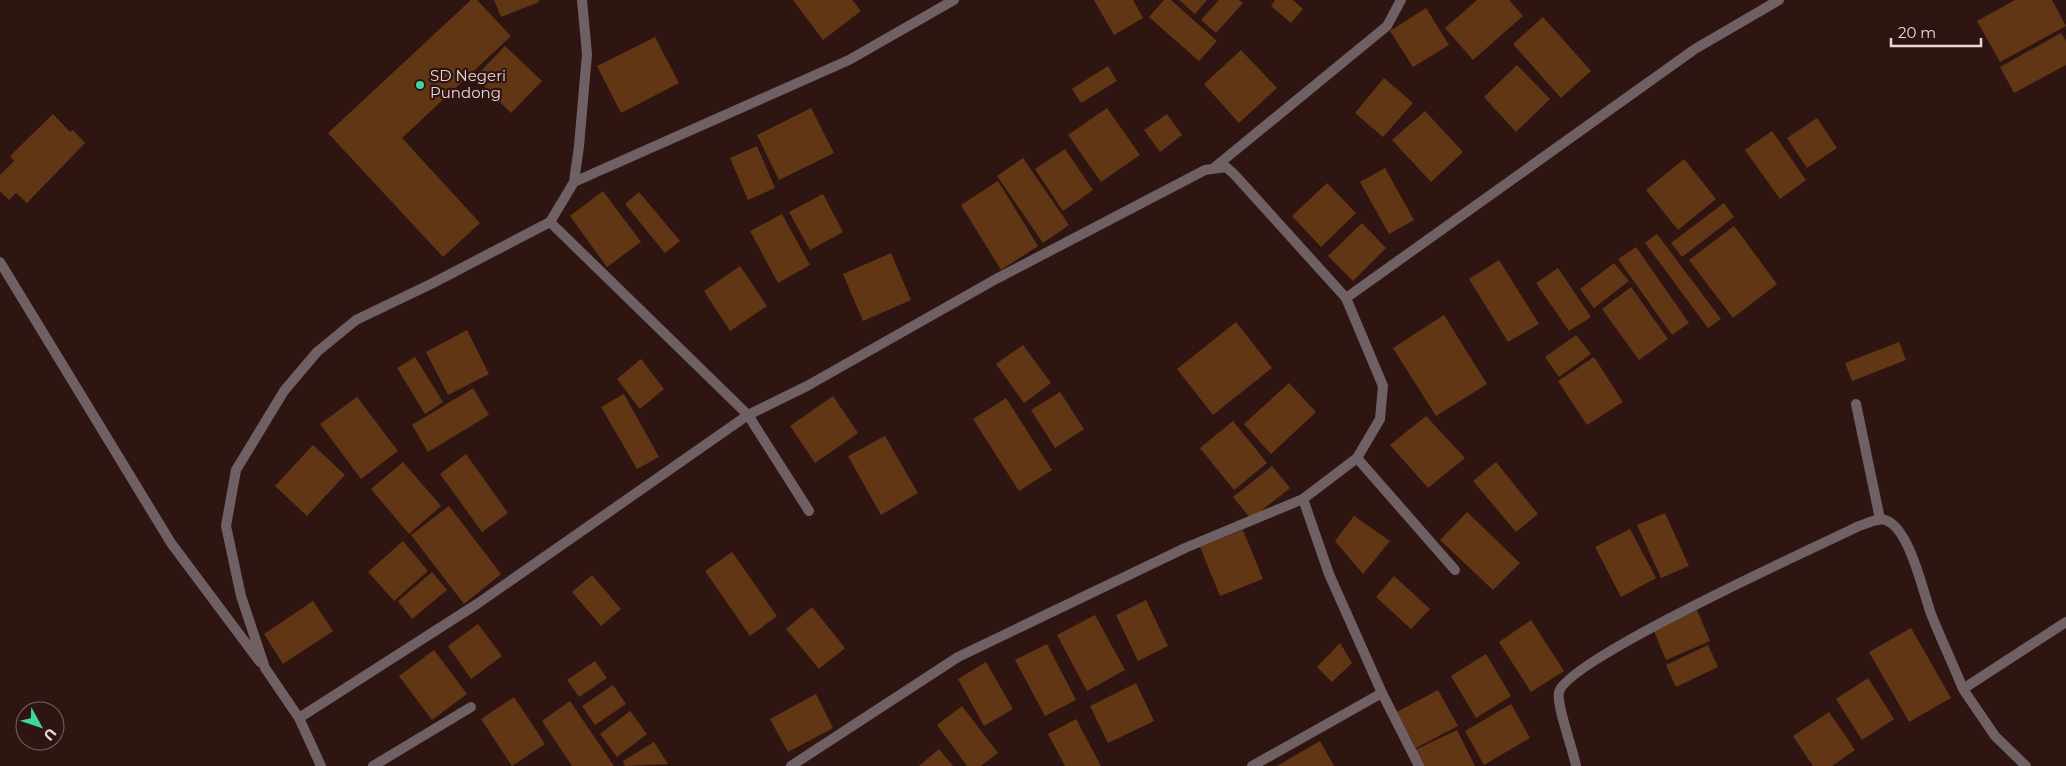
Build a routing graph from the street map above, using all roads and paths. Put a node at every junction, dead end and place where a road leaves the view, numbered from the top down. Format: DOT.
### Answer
graph roads {
  1 [pos="582,0"];
  2 [pos="954,0"];
  3 [pos="1402,0"];
  4 [pos="1779,0"];
  5 [pos="1215,167"];
  6 [pos="574,182"];
  7 [pos="550,222"];
  8 [pos="0,262"];
  9 [pos="1346,298"];
  10 [pos="1856,404"];
  11 [pos="748,416"];
  12 [pos="1357,458"];
  13 [pos="1303,499"];
  14 [pos="809,511"];
  15 [pos="1880,519"];
  16 [pos="1456,570"];
  17 [pos="2066,622"];
  18 [pos="265,668"];
  19 [pos="1963,689"];
  20 [pos="1382,693"];
  21 [pos="471,708"];
  22 [pos="300,718"];
  23 [pos="321,766"];
  24 [pos="373,766"];
  25 [pos="791,766"];
  26 [pos="1252,766"];
  27 [pos="1419,766"];
  28 [pos="1576,766"];
  29 [pos="2026,766"];
  1 -- 6 [label="street"];
  2 -- 6 [label="street"];
  3 -- 5 [label="street"];
  4 -- 9 [label="street"];
  5 -- 9 [label="street"];
  5 -- 11 [label="street"];
  6 -- 7 [label="street"];
  7 -- 11 [label="street"];
  7 -- 18 [label="street"];
  8 -- 18 [label="street"];
  9 -- 12 [label="street"];
  10 -- 15 [label="street"];
  11 -- 14 [label="street"];
  11 -- 22 [label="street"];
  12 -- 13 [label="street"];
  12 -- 16 [label="street"];
  13 -- 20 [label="street"];
  13 -- 25 [label="street"];
  15 -- 19 [label="street"];
  15 -- 28 [label="street"];
  17 -- 19 [label="street"];
  18 -- 22 [label="street"];
  19 -- 29 [label="street"];
  20 -- 26 [label="street"];
  20 -- 27 [label="street"];
  21 -- 24 [label="street"];
  22 -- 23 [label="street"];
}
